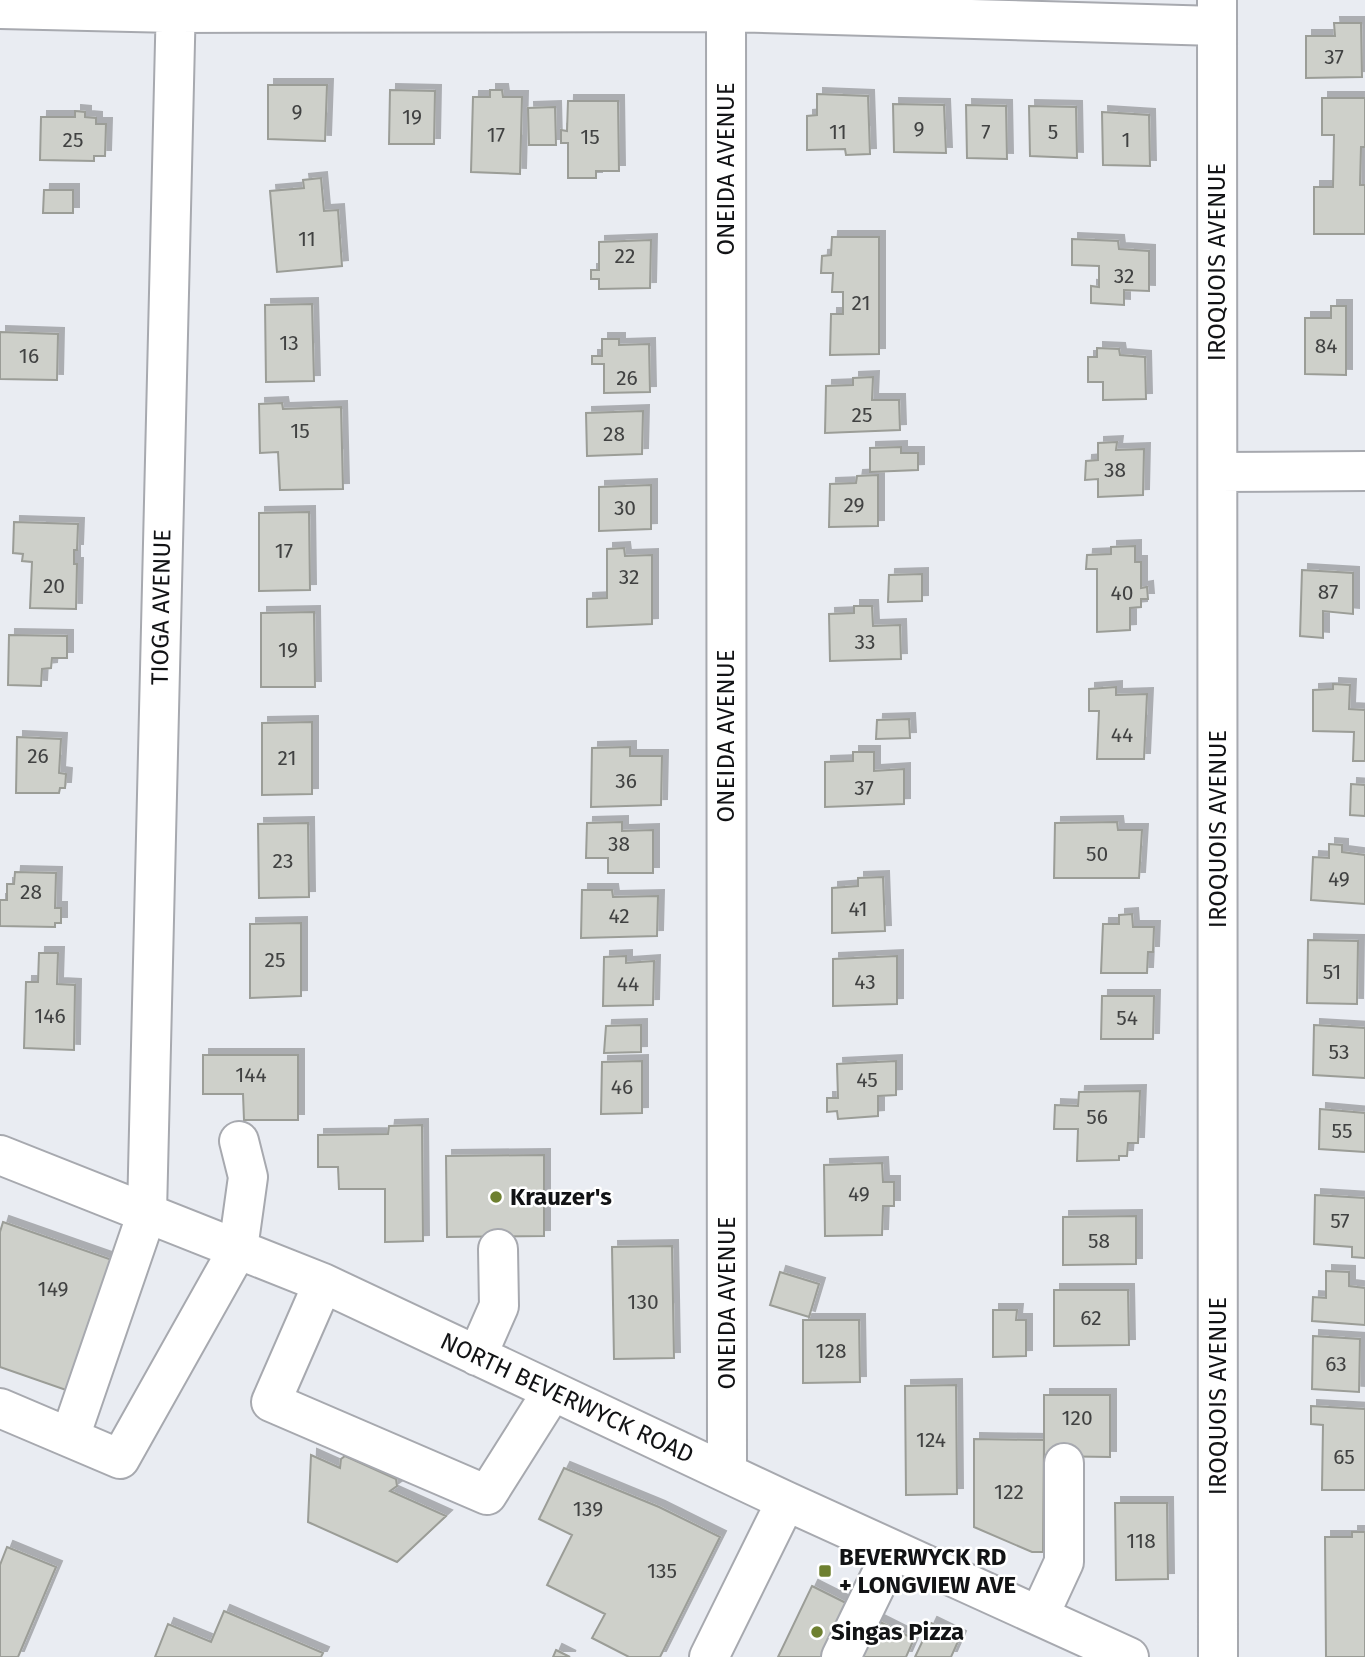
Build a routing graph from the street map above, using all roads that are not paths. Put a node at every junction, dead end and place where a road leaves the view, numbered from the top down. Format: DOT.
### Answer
graph roads {
  1 [pos="175,6"];
  2 [pos="726,6"];
  3 [pos="0,9"];
  4 [pos="1217,13"];
  5 [pos="1365,471"];
  6 [pos="1218,472"];
  7 [pos="239,1141"];
  8 [pos="0,1154"];
  9 [pos="147,1213"];
  10 [pos="237,1249"];
  11 [pos="498,1249"];
  12 [pos="323,1283"];
  13 [pos="477,1356"];
  14 [pos="552,1392"];
  15 [pos="0,1408"];
  16 [pos="70,1437"];
  17 [pos="1064,1463"];
  18 [pos="727,1473"];
  19 [pos="786,1501"];
  20 [pos="893,1550"];
  21 [pos="1039,1616"];
  22 [pos="709,1657"];
  23 [pos="841,1657"];
  24 [pos="1129,1657"];
  25 [pos="1218,1657"];
  1 -- 2 [label="street"];
  1 -- 3 [label="street"];
  1 -- 9 [label="street, TIOGA AVENUE"];
  2 -- 4 [label="street"];
  2 -- 18 [label="street, ONEIDA AVENUE"];
  4 -- 6 [label="street, IROQUOIS AVENUE"];
  5 -- 6 [label="street"];
  6 -- 25 [label="street, IROQUOIS AVENUE"];
  7 -- 10 [label="street"];
  8 -- 9 [label="street, NORTH BEVERWYCK ROAD"];
  9 -- 10 [label="street, NORTH BEVERWYCK ROAD"];
  9 -- 16 [label="street, TIOGA AVENUE"];
  10 -- 12 [label="street, NORTH BEVERWYCK ROAD"];
  10 -- 16 [label="street"];
  11 -- 13 [label="street"];
  12 -- 13 [label="street, NORTH BEVERWYCK ROAD"];
  12 -- 14 [label="street"];
  13 -- 14 [label="street, NORTH BEVERWYCK ROAD"];
  14 -- 18 [label="street, NORTH BEVERWYCK ROAD"];
  15 -- 16 [label="street"];
  17 -- 21 [label="street"];
  18 -- 19 [label="street, NORTH BEVERWYCK ROAD"];
  19 -- 20 [label="street, NORTH BEVERWYCK ROAD"];
  19 -- 22 [label="street"];
  20 -- 21 [label="street, NORTH BEVERWYCK ROAD"];
  20 -- 23 [label="street"];
  21 -- 24 [label="street, NORTH BEVERWYCK ROAD"];
}
